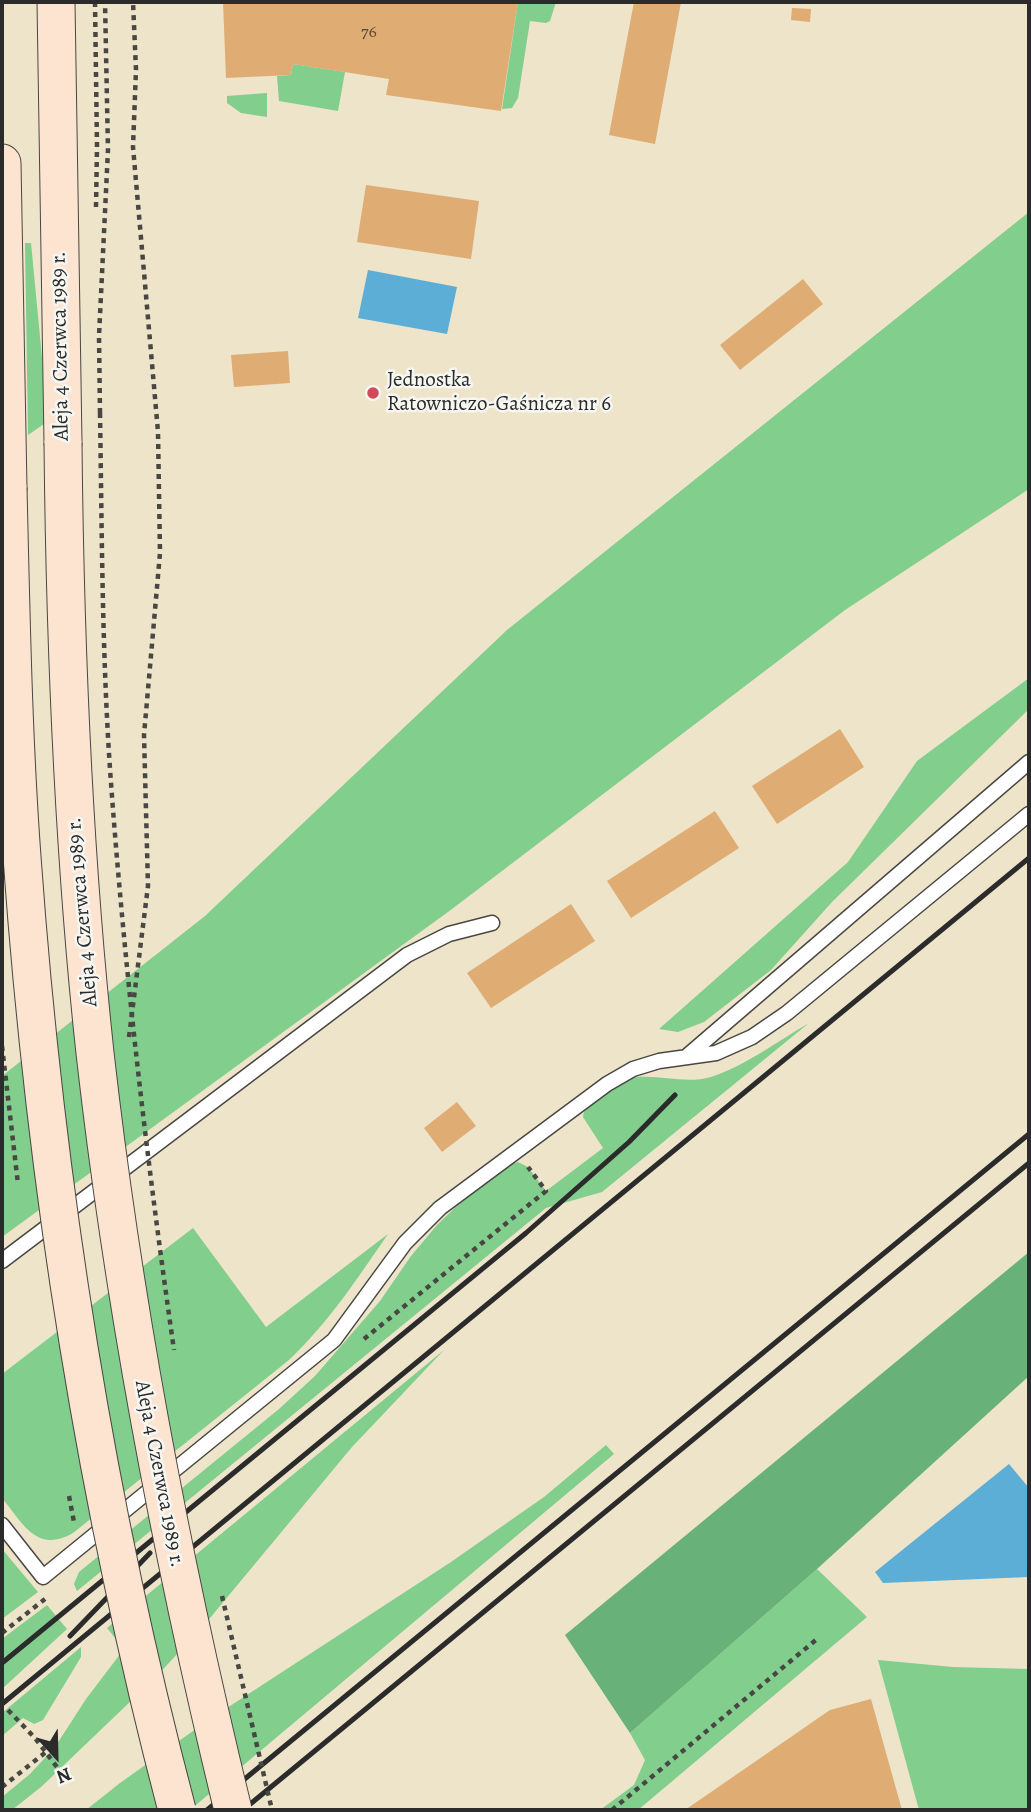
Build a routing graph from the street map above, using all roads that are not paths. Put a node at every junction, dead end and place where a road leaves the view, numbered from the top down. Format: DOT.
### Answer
graph roads {
  1 [pos="55,2"];
  2 [pos="2,163"];
  3 [pos="1029,762"];
  4 [pos="1029,814"];
  5 [pos="492,923"];
  6 [pos="686,1058"];
  7 [pos="2,1261"];
  8 [pos="2,1525"];
  9 [pos="177,1810"];
  10 [pos="233,1810"];
  1 -- 10 [label="main road, Aleja 4 Czerwca 1989 r., bridge"];
  2 -- 9 [label="main road, bridge"];
  3 -- 6 [label="lane"];
  4 -- 6 [label="lane"];
  5 -- 7 [label="lane"];
  6 -- 8 [label="lane"];
}
